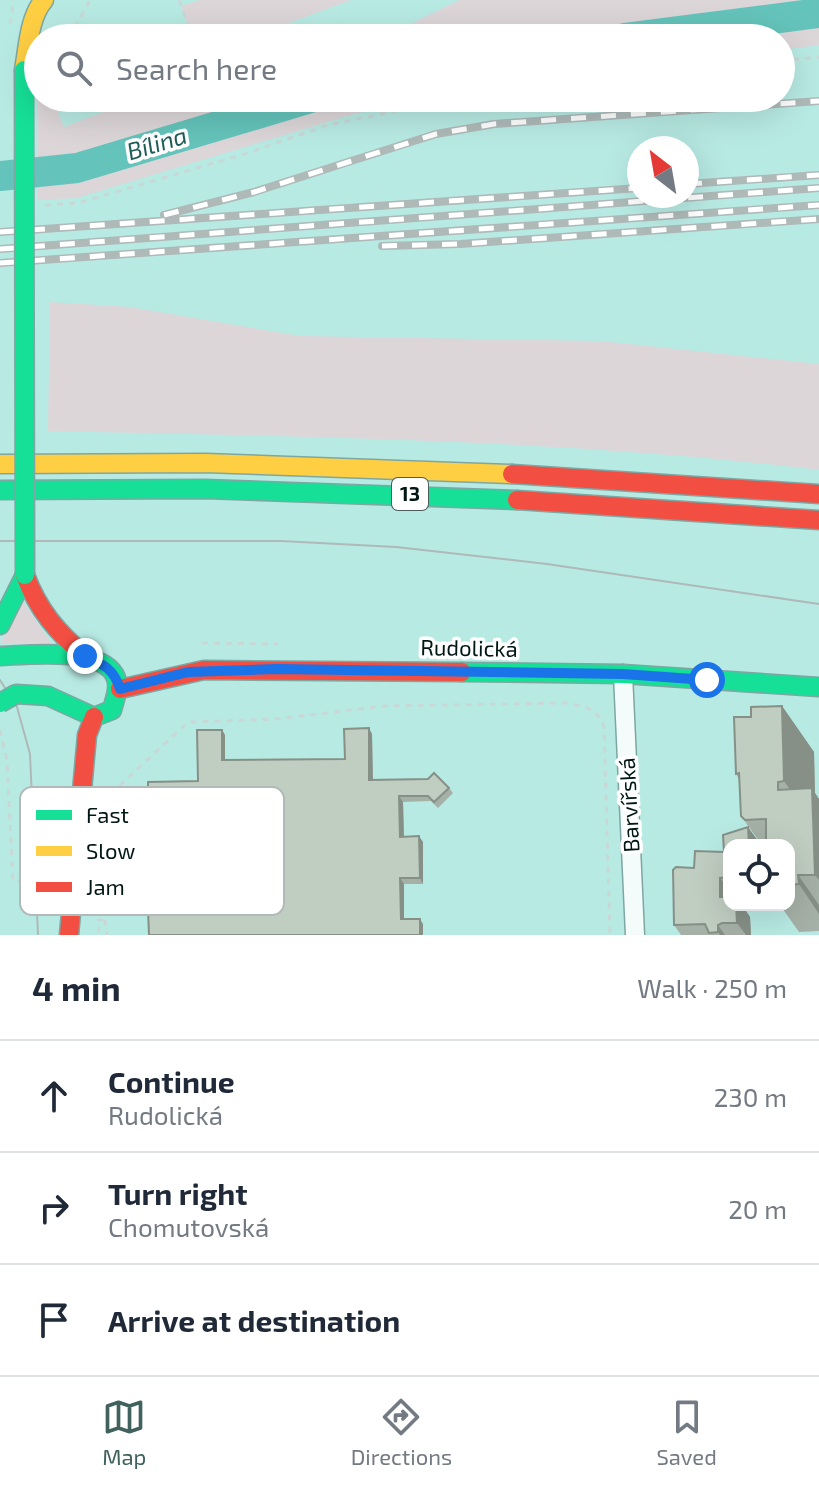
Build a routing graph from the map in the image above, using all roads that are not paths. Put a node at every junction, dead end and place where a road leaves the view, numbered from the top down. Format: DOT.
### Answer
graph roads {
  1 [pos="44,0"];
  2 [pos="34,24"];
  3 [pos="24,112"];
  4 [pos="0,464"];
  5 [pos="0,490"];
  6 [pos="819,494"];
  7 [pos="819,520"];
  8 [pos="25,575"];
  9 [pos="0,625"];
  10 [pos="0,656"];
  11 [pos="85,656"];
  12 [pos="623,674"];
  13 [pos="819,687"];
  14 [pos="120,689"];
  15 [pos="8,698"];
  16 [pos="94,717"];
  17 [pos="82,787"];
  18 [pos="71,915"];
  19 [pos="69,935"];
  20 [pos="635,935"];
  1 -- 2 [label="main road, bridge"];
  3 -- 8 [label="main road, bridge"];
  4 -- 6 [label="main road, 13"];
  5 -- 7 [label="main road, 13"];
  8 -- 9 [label="main road"];
  8 -- 11 [label="main road"];
  10 -- 11 [label="main road"];
  11 -- 14 [label="main road"];
  12 -- 13 [label="main road, Rudolická"];
  12 -- 14 [label="main road, Rudolická"];
  12 -- 20 [label="street, Barvířská"];
  14 -- 16 [label="main road"];
  15 -- 16 [label="main road"];
  16 -- 17 [label="main road"];
  18 -- 19 [label="main road"];
}
